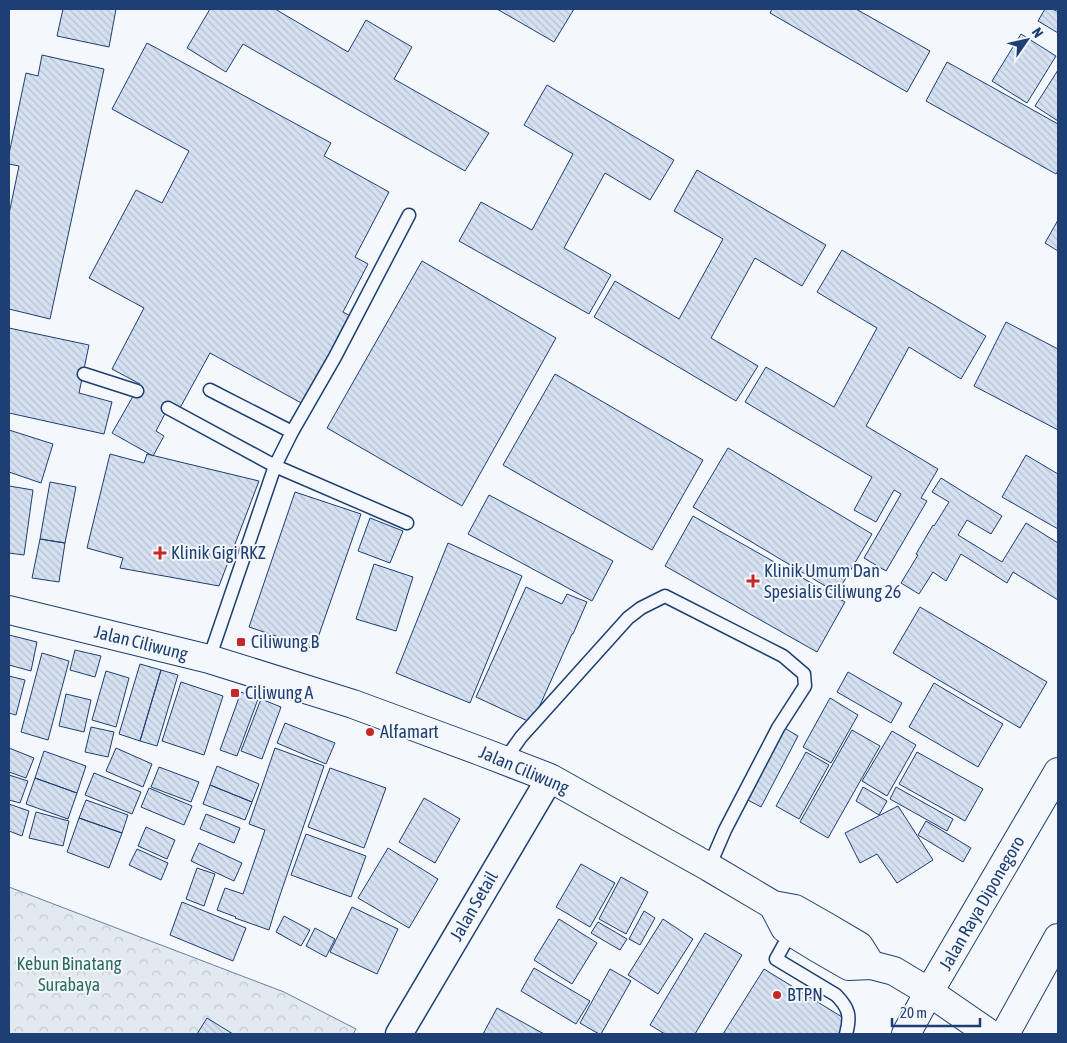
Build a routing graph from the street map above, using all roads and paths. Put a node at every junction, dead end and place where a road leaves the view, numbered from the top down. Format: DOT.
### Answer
graph roads {
  1 [pos="409,215"];
  2 [pos="84,374"];
  3 [pos="210,390"];
  4 [pos="137,391"];
  5 [pos="168,408"];
  6 [pos="292,432"];
  7 [pos="275,466"];
  8 [pos="407,523"];
  9 [pos="9,610"];
  10 [pos="209,660"];
  11 [pos="504,761"];
  12 [pos="1058,772"];
  13 [pos="550,778"];
  14 [pos="709,867"];
  15 [pos="773,905"];
  16 [pos="792,932"];
  17 [pos="1058,938"];
  18 [pos="871,965"];
  19 [pos="929,992"];
  20 [pos="399,1034"];
  21 [pos="846,1034"];
  22 [pos="906,1034"];
  23 [pos="990,1034"];
  24 [pos="1005,1034"];
  1 -- 6 [label="lane"];
  2 -- 4 [label="lane"];
  3 -- 6 [label="lane"];
  5 -- 7 [label="lane"];
  6 -- 7 [label="lane"];
  7 -- 8 [label="lane"];
  7 -- 10 [label="lane"];
  9 -- 10 [label="main road, Jalan Ciliwung"];
  10 -- 11 [label="main road, Jalan Ciliwung"];
  11 -- 13 [label="main road, Jalan Ciliwung"];
  11 -- 14 [label="lane"];
  12 -- 19 [label="main road, Jalan Raya Diponegoro"];
  13 -- 14 [label="main road, Jalan Ciliwung"];
  13 -- 20 [label="street, Jalan Setail"];
  14 -- 15 [label="main road, Jalan Ciliwung"];
  15 -- 16 [label="main road"];
  15 -- 18 [label="main road, Jalan Ciliwung"];
  16 -- 18 [label="main road"];
  16 -- 21 [label="lane"];
  17 -- 24 [label="main road"];
  18 -- 19 [label="main road"];
  19 -- 22 [label="main road, Jalan Raya Diponegoro"];
  19 -- 23 [label="main road"];
}
